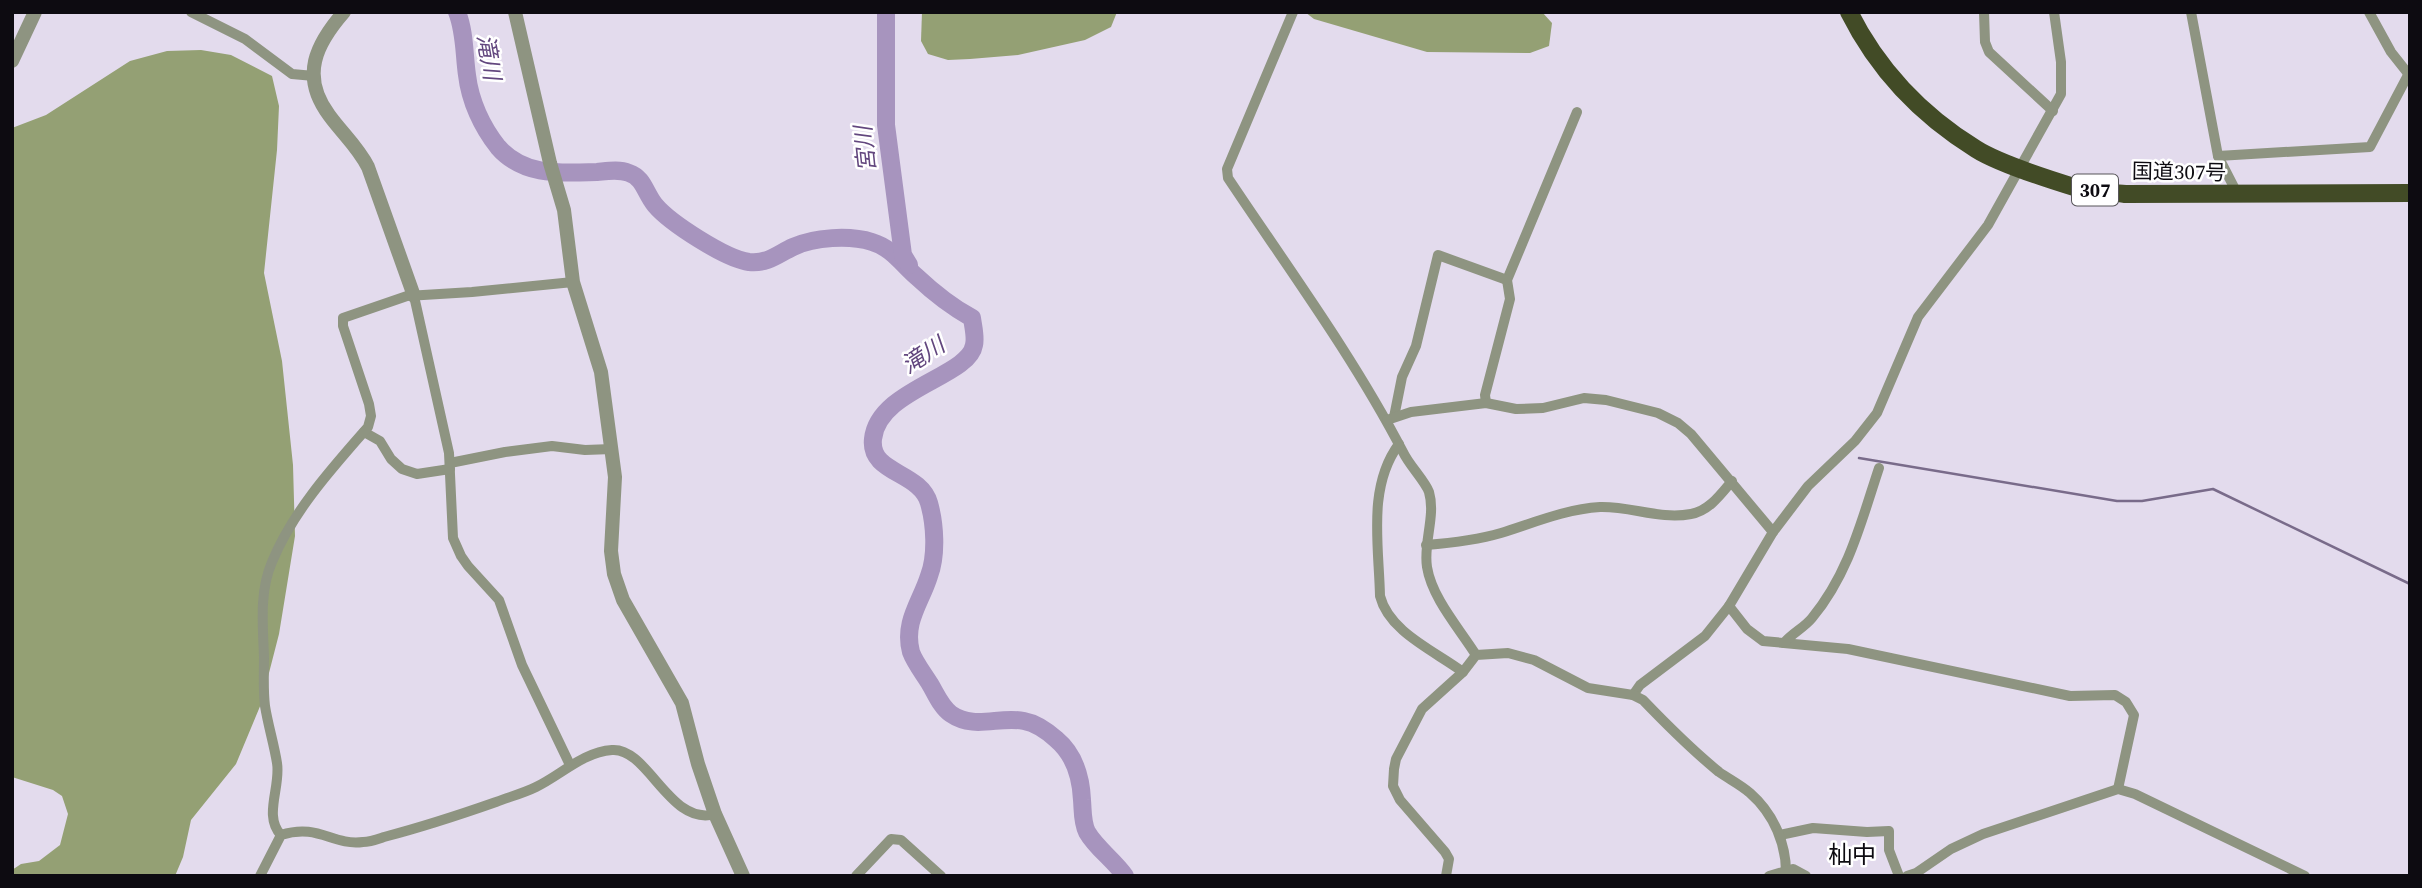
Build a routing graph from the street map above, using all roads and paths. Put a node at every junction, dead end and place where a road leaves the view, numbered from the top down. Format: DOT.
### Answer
graph roads {
  1 [pos="35,12"];
  2 [pos="191,12"];
  3 [pos="344,12"];
  4 [pos="515,12"];
  5 [pos="1293,12"];
  6 [pos="1849,12"];
  7 [pos="1984,12"];
  8 [pos="2054,12"];
  9 [pos="2191,12"];
  10 [pos="2369,12"];
  11 [pos="12,61"];
  12 [pos="313,76"];
  13 [pos="2409,76"];
  14 [pos="2053,111"];
  15 [pos="1577,113"];
  16 [pos="2218,156"];
  17 [pos="2019,167"];
  18 [pos="2410,193"];
  19 [pos="2238,195"];
  20 [pos="1507,280"];
  21 [pos="573,282"];
  22 [pos="414,296"];
  23 [pos="1486,403"];
  24 [pos="1390,418"];
  25 [pos="364,432"];
  26 [pos="1399,444"];
  27 [pos="612,449"];
  28 [pos="450,466"];
  29 [pos="1879,468"];
  30 [pos="1732,481"];
  31 [pos="1773,532"];
  32 [pos="1426,545"];
  33 [pos="1729,606"];
  34 [pos="1784,643"];
  35 [pos="1476,654"];
  36 [pos="1462,672"];
  37 [pos="1633,695"];
  38 [pos="570,765"];
  39 [pos="2118,789"];
  40 [pos="715,814"];
  41 [pos="281,835"];
  42 [pos="1780,835"];
  43 [pos="1786,873"];
  44 [pos="1446,875"];
  45 [pos="260,876"];
  46 [pos="743,876"];
  47 [pos="856,876"];
  48 [pos="941,876"];
  49 [pos="1769,876"];
  50 [pos="1806,876"];
  51 [pos="1899,876"];
  52 [pos="1907,876"];
  53 [pos="2305,876"];
  1 -- 11 [label="street"];
  2 -- 12 [label="street"];
  3 -- 12 [label="street"];
  4 -- 21 [label="street"];
  5 -- 24 [label="street"];
  6 -- 17 [label="highway, 国道307号 / 307"];
  7 -- 14 [label="street"];
  8 -- 14 [label="street"];
  9 -- 16 [label="street"];
  10 -- 13 [label="street"];
  12 -- 22 [label="street"];
  13 -- 16 [label="street"];
  14 -- 17 [label="street"];
  15 -- 20 [label="street"];
  16 -- 19 [label="street"];
  17 -- 19 [label="highway, 国道307号 / 307"];
  17 -- 31 [label="street"];
  18 -- 19 [label="highway, 国道307号 / 307"];
  20 -- 23 [label="street"];
  20 -- 24 [label="street"];
  21 -- 22 [label="street"];
  21 -- 27 [label="street"];
  22 -- 25 [label="street"];
  22 -- 28 [label="street"];
  23 -- 24 [label="street"];
  23 -- 30 [label="street"];
  24 -- 26 [label="street"];
  25 -- 28 [label="street"];
  25 -- 41 [label="street"];
  26 -- 32 [label="street"];
  26 -- 36 [label="street"];
  27 -- 28 [label="street"];
  27 -- 40 [label="street"];
  28 -- 38 [label="street"];
  29 -- 34 [label="street"];
  30 -- 31 [label="street"];
  30 -- 32 [label="street"];
  31 -- 33 [label="street"];
  32 -- 35 [label="street"];
  33 -- 34 [label="street"];
  33 -- 37 [label="street"];
  34 -- 39 [label="street"];
  35 -- 36 [label="street"];
  35 -- 37 [label="street"];
  36 -- 44 [label="street"];
  37 -- 42 [label="street"];
  38 -- 40 [label="street"];
  38 -- 41 [label="street"];
  39 -- 52 [label="street"];
  39 -- 53 [label="street"];
  40 -- 46 [label="street"];
  41 -- 45 [label="street"];
  42 -- 43 [label="street"];
  42 -- 51 [label="street"];
  43 -- 49 [label="street"];
  43 -- 50 [label="street"];
  47 -- 48 [label="street"];
}
